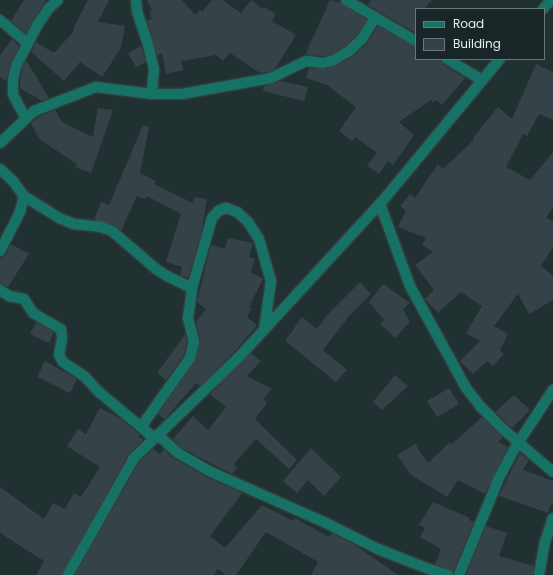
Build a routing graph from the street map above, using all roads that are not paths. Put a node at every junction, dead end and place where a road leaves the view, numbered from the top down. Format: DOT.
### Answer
graph roads {
  1 [pos="58,0"];
  2 [pos="136,0"];
  3 [pos="346,0"];
  4 [pos="551,0"];
  5 [pos="544,8"];
  6 [pos="376,17"];
  7 [pos="0,20"];
  8 [pos="415,40"];
  9 [pos="28,42"];
  10 [pos="449,60"];
  11 [pos="499,60"];
  12 [pos="482,80"];
  13 [pos="152,94"];
  14 [pos="25,117"];
  15 [pos="0,143"];
  16 [pos="0,169"];
  17 [pos="24,196"];
  18 [pos="380,204"];
  19 [pos="0,251"];
  20 [pos="192,288"];
  21 [pos="0,290"];
  22 [pos="264,330"];
  23 [pos="553,390"];
  24 [pos="141,427"];
  25 [pos="156,436"];
  26 [pos="518,443"];
  27 [pos="553,472"];
  28 [pos="553,518"];
  29 [pos="68,575"];
  30 [pos="448,575"];
  31 [pos="459,575"];
  32 [pos="539,575"];
  1 -- 9 [label="street"];
  2 -- 13 [label="street"];
  3 -- 6 [label="street"];
  4 -- 5 [label="street"];
  6 -- 8 [label="street"];
  6 -- 13 [label="street"];
  7 -- 9 [label="street"];
  9 -- 14 [label="street"];
  10 -- 12 [label="street"];
  11 -- 12 [label="street"];
  12 -- 18 [label="street"];
  13 -- 14 [label="street"];
  14 -- 15 [label="street"];
  16 -- 17 [label="street"];
  17 -- 19 [label="street"];
  17 -- 20 [label="street"];
  18 -- 22 [label="street"];
  18 -- 26 [label="street"];
  20 -- 22 [label="street"];
  20 -- 24 [label="street"];
  21 -- 24 [label="street"];
  22 -- 25 [label="street"];
  23 -- 26 [label="street"];
  24 -- 25 [label="street"];
  25 -- 29 [label="street"];
  25 -- 30 [label="street"];
  26 -- 27 [label="street"];
  26 -- 31 [label="street"];
  28 -- 32 [label="street"];
}
